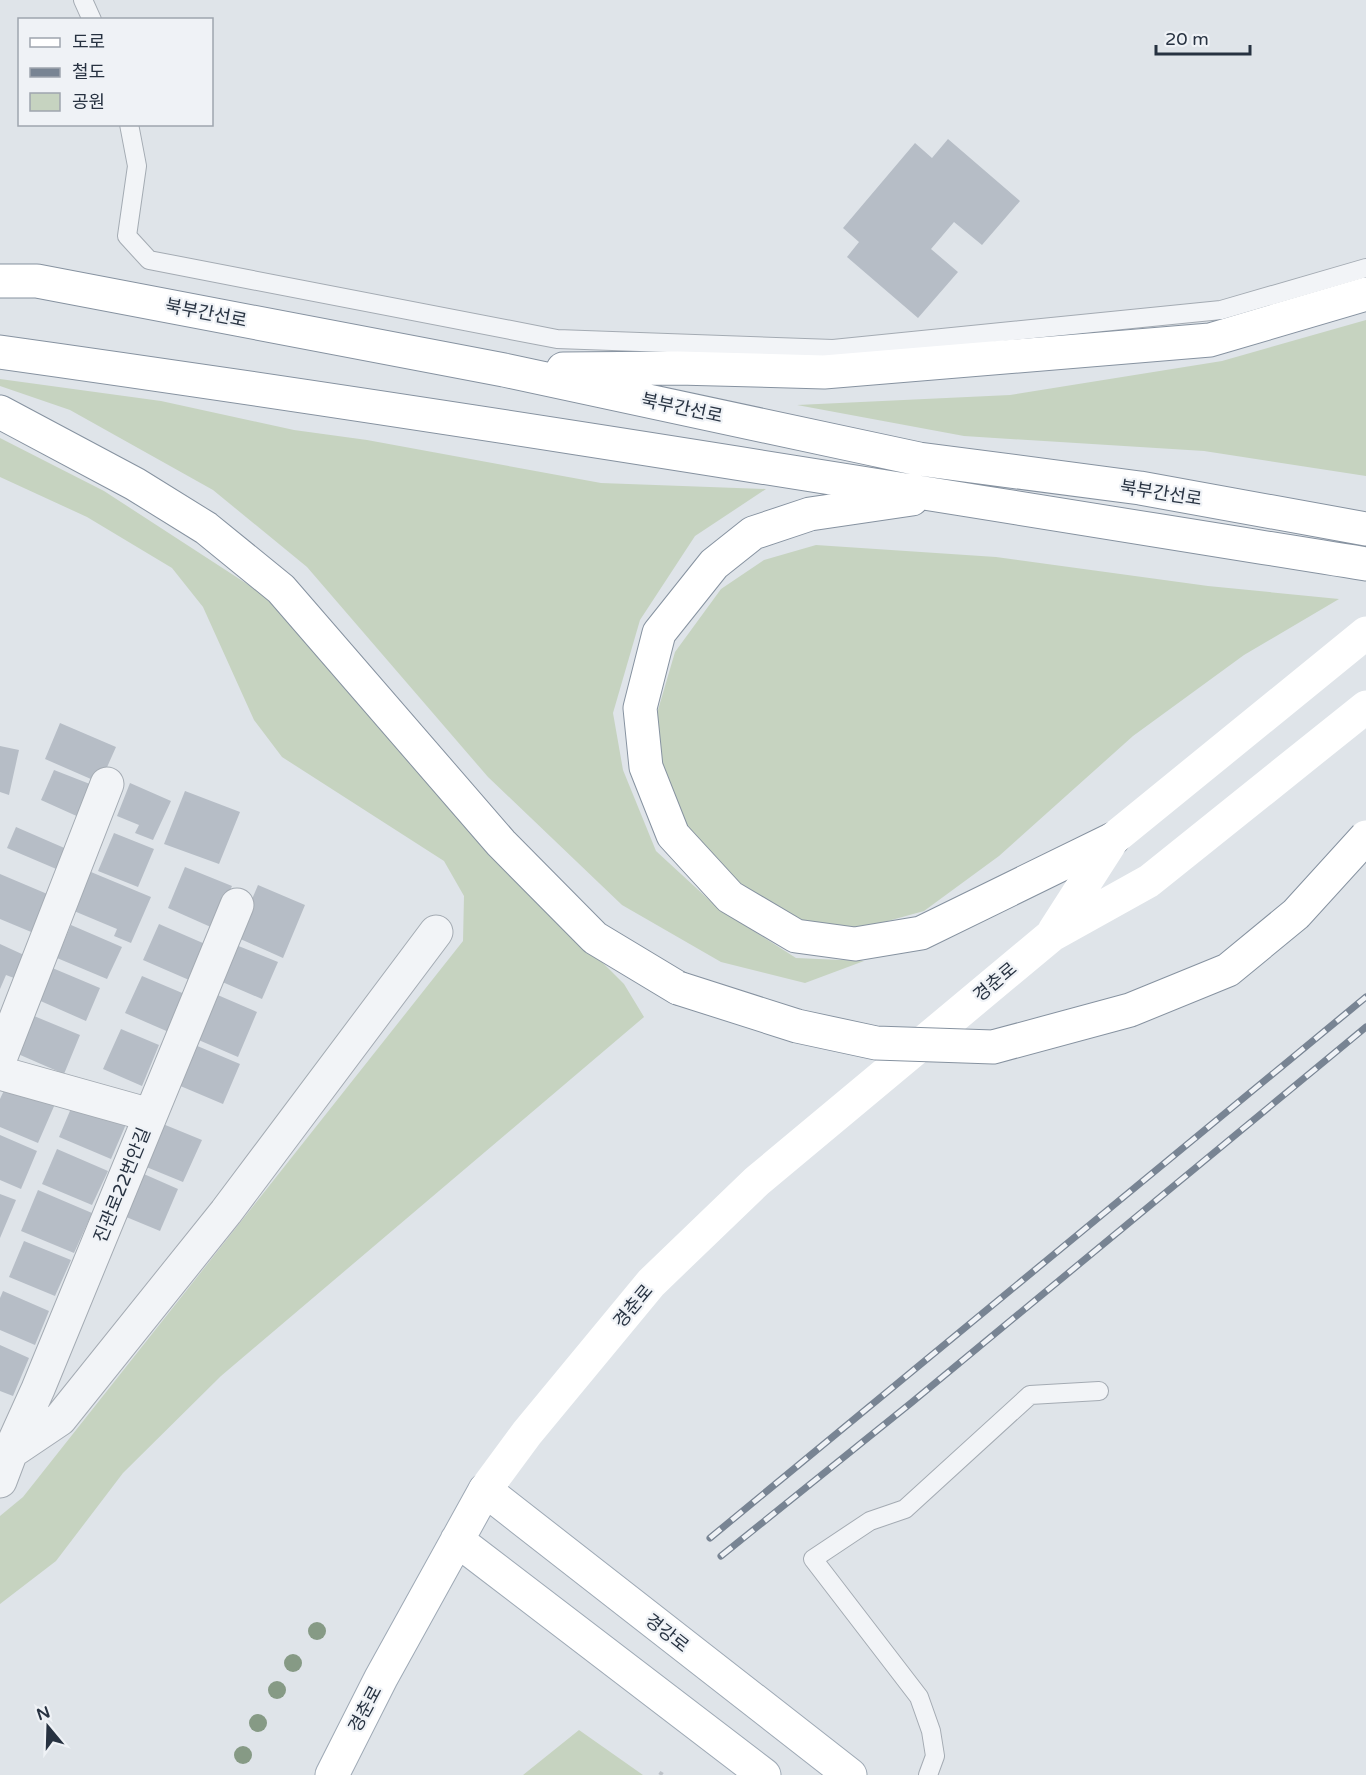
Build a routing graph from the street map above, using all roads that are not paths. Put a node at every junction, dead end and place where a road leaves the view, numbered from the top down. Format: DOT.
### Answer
graph roads {
  1 [pos="83,0"];
  2 [pos="91,18"];
  3 [pos="129,126"];
  4 [pos="1366,268"];
  5 [pos="0,281"];
  6 [pos="1366,294"];
  7 [pos="0,352"];
  8 [pos="504,370"];
  9 [pos="0,412"];
  10 [pos="946,495"];
  11 [pos="1366,529"];
  12 [pos="1366,564"];
  13 [pos="1366,633"];
  14 [pos="1366,707"];
  15 [pos="107,784"];
  16 [pos="1366,837"];
  17 [pos="1113,839"];
  18 [pos="237,905"];
  19 [pos="436,932"];
  20 [pos="1052,935"];
  21 [pos="0,1059"];
  22 [pos="0,1073"];
  23 [pos="150,1115"];
  24 [pos="1099,1390"];
  25 [pos="4,1464"];
  26 [pos="485,1490"];
  27 [pos="457,1540"];
  28 [pos="332,1775"];
  29 [pos="764,1775"];
  30 [pos="850,1775"];
  31 [pos="928,1775"];
  1 -- 2 [label="lane"];
  3 -- 4 [label="lane"];
  5 -- 8 [label="main road, 북부간선로"];
  6 -- 8 [label="main road"];
  7 -- 10 [label="main road, 북부간선로"];
  8 -- 11 [label="main road, 북부간선로"];
  9 -- 16 [label="main road, bridge"];
  10 -- 12 [label="main road, 북부간선로"];
  10 -- 17 [label="main road"];
  13 -- 17 [label="main road, 경춘로"];
  14 -- 20 [label="main road, 경춘로"];
  15 -- 21 [label="street"];
  17 -- 20 [label="main road, 경춘로"];
  18 -- 23 [label="street, 진관로22번안길"];
  19 -- 25 [label="street"];
  20 -- 26 [label="main road, 경춘로"];
  22 -- 23 [label="street"];
  23 -- 25 [label="street, 진관로22번안길"];
  24 -- 31 [label="lane"];
  26 -- 27 [label="main road, 경춘로"];
  26 -- 30 [label="main road, 경강로"];
  27 -- 28 [label="main road, 경춘로"];
  27 -- 29 [label="main road"];
}
